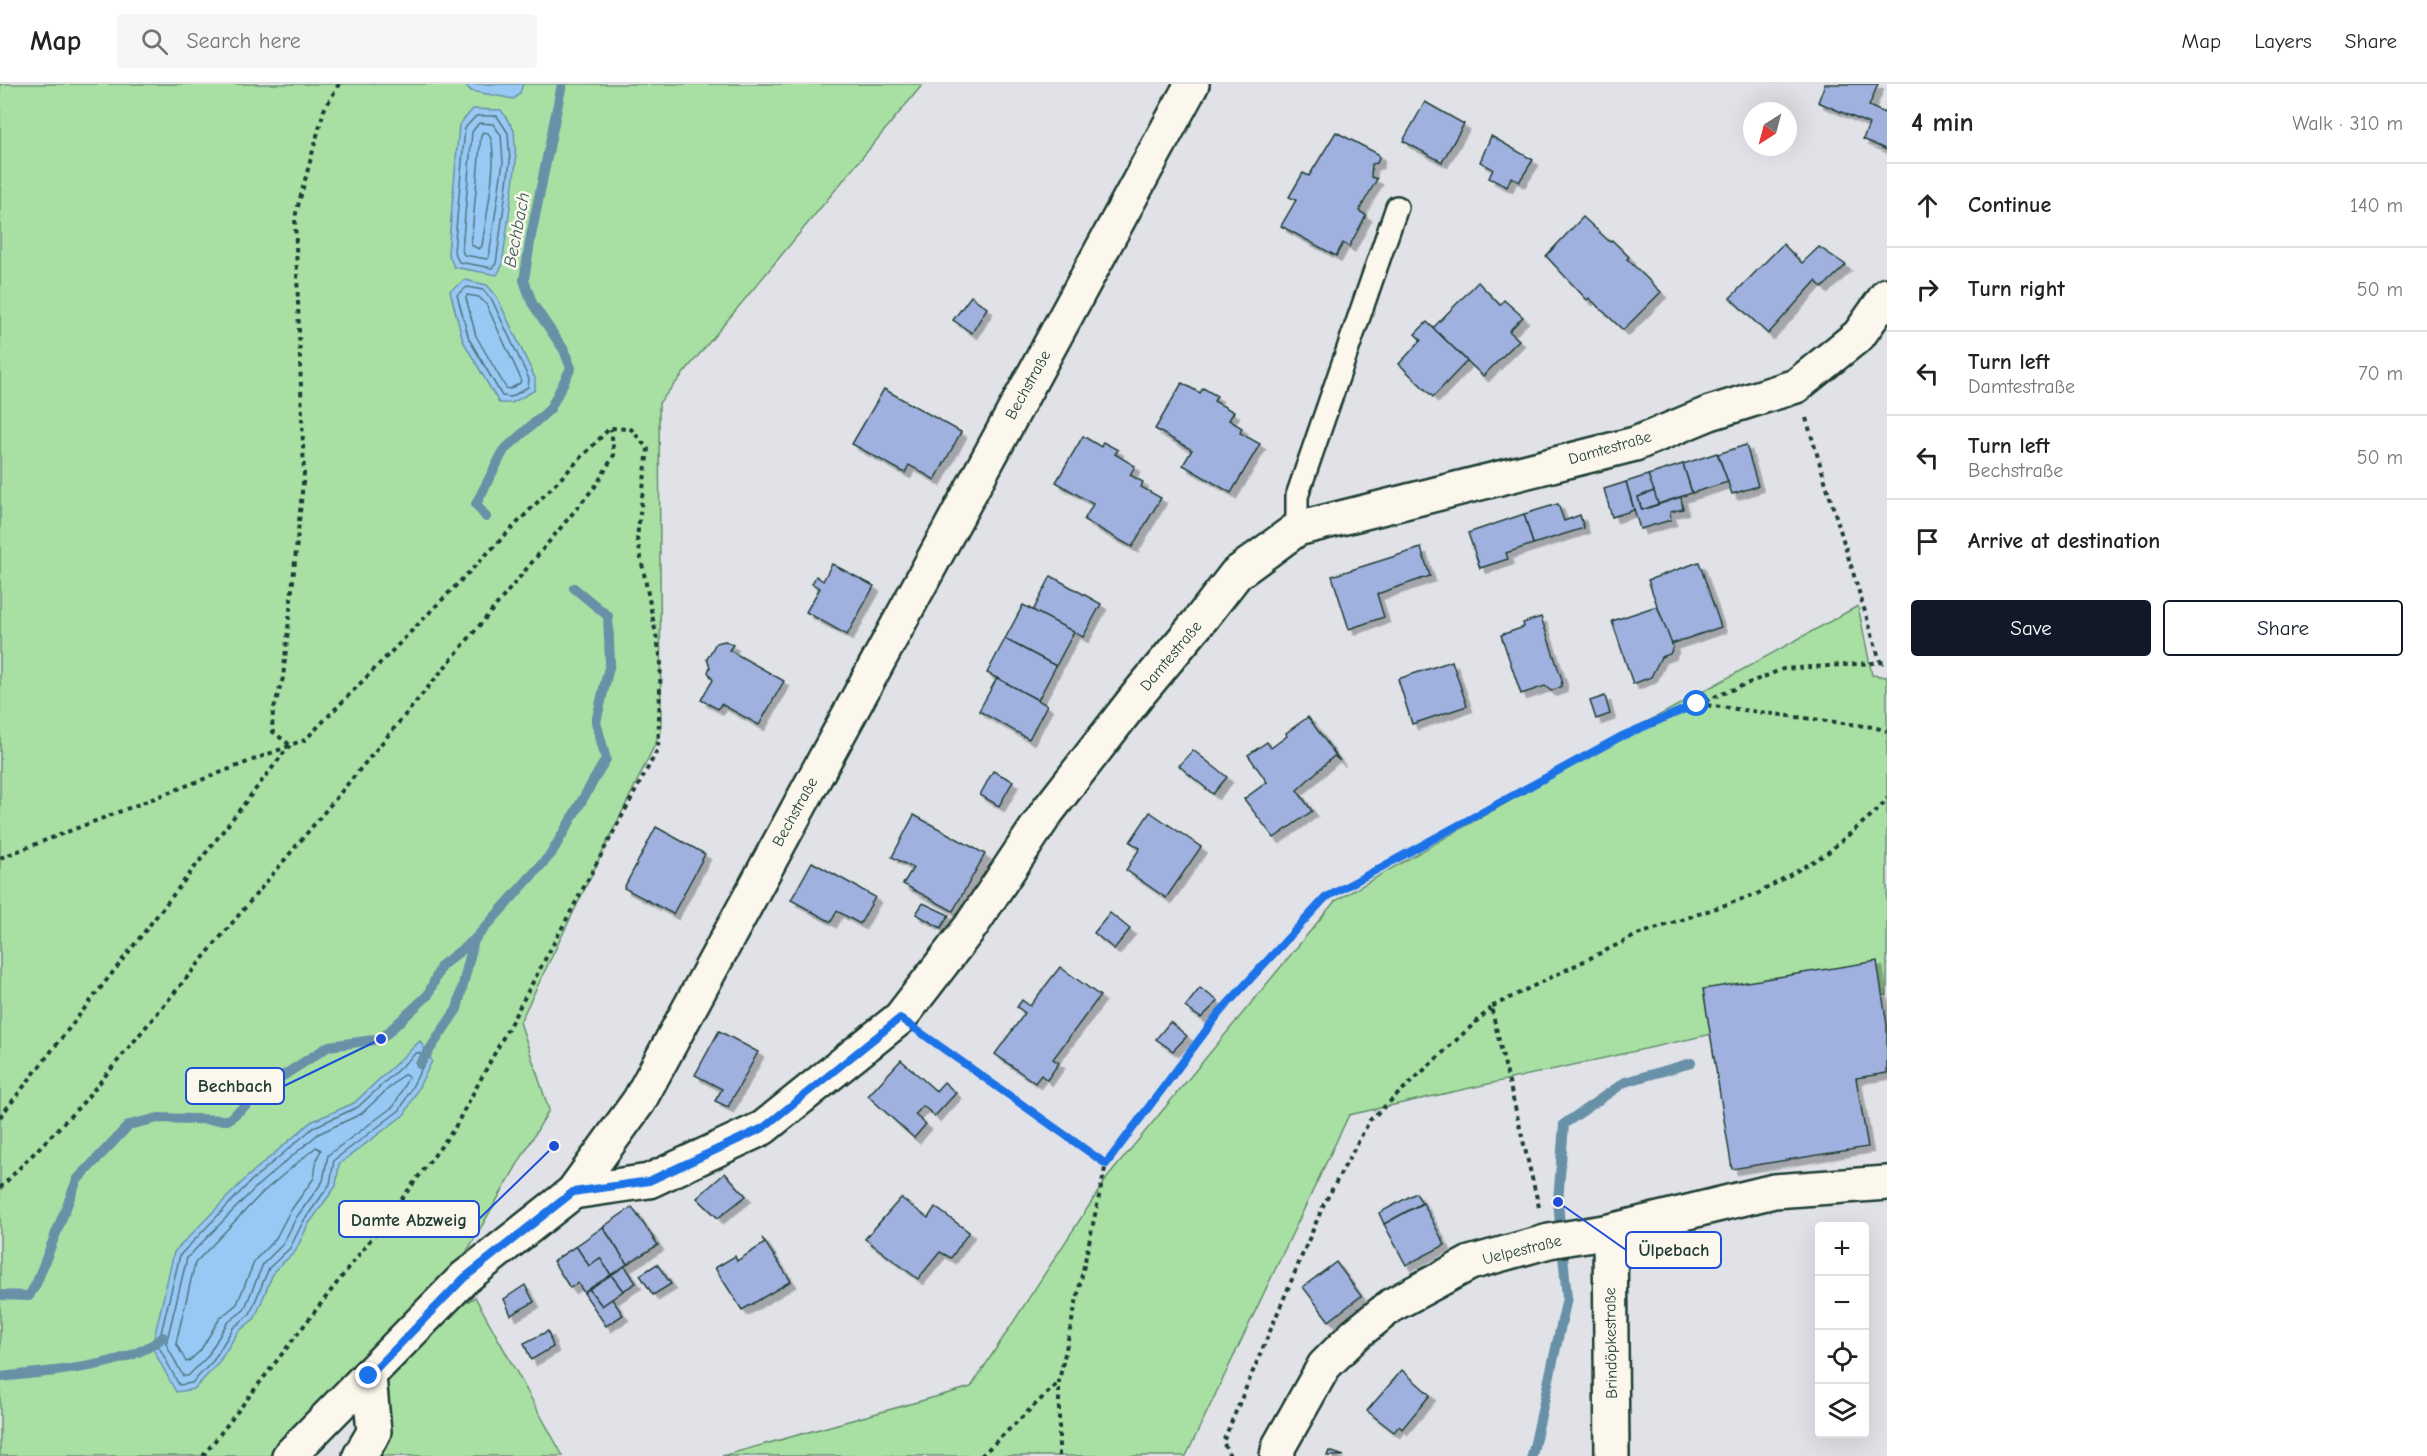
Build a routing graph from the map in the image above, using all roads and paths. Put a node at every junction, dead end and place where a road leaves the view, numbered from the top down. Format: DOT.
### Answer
graph roads {
  1 [pos="339,84"];
  2 [pos="1192,84"];
  3 [pos="1397,207"];
  4 [pos="1887,295"];
  5 [pos="1796,386"];
  6 [pos="610,428"];
  7 [pos="1297,529"];
  8 [pos="1880,661"];
  9 [pos="1887,662"];
  10 [pos="1697,704"];
  11 [pos="1887,731"];
  12 [pos="290,745"];
  13 [pos="1887,798"];
  14 [pos="0,858"];
  15 [pos="1491,1007"];
  16 [pos="900,1018"];
  17 [pos="0,1116"];
  18 [pos="1106,1164"];
  19 [pos="1887,1183"];
  20 [pos="0,1188"];
  21 [pos="573,1192"];
  22 [pos="1597,1233"];
  23 [pos="1548,1242"];
  24 [pos="369,1376"];
  25 [pos="1059,1381"];
  26 [pos="202,1456"];
  27 [pos="289,1456"];
  28 [pos="360,1456"];
  29 [pos="981,1456"];
  30 [pos="1059,1456"];
  31 [pos="1230,1456"];
  32 [pos="1277,1456"];
  33 [pos="1612,1456"];
  1 -- 12 [label="path"];
  2 -- 21 [label="main road, Bechstraße"];
  3 -- 7 [label="lane"];
  4 -- 5 [label="main road, Damtestraße"];
  5 -- 7 [label="main road, Damtestraße"];
  5 -- 8 [label="path"];
  6 -- 12 [label="path"];
  6 -- 20 [label="path"];
  6 -- 26 [label="path"];
  7 -- 16 [label="main road, Damtestraße"];
  8 -- 9 [label="path"];
  8 -- 10 [label="path"];
  10 -- 11 [label="path"];
  10 -- 18 [label="path"];
  12 -- 14 [label="path"];
  12 -- 17 [label="path"];
  13 -- 15 [label="path"];
  15 -- 23 [label="path"];
  15 -- 31 [label="path"];
  16 -- 18 [label="path"];
  16 -- 21 [label="main road, Damtestraße"];
  18 -- 25 [label="path"];
  19 -- 22 [label="main road, Uelpestraße"];
  21 -- 24 [label="main road, Bechstraße"];
  22 -- 23 [label="main road, Uelpestraße"];
  22 -- 33 [label="main road, Brindöpkestraße"];
  23 -- 32 [label="main road, Uelpestraße"];
  24 -- 27 [label="main road, Bechstraße"];
  24 -- 28 [label="main road"];
  25 -- 29 [label="path"];
  25 -- 30 [label="path"];
}
